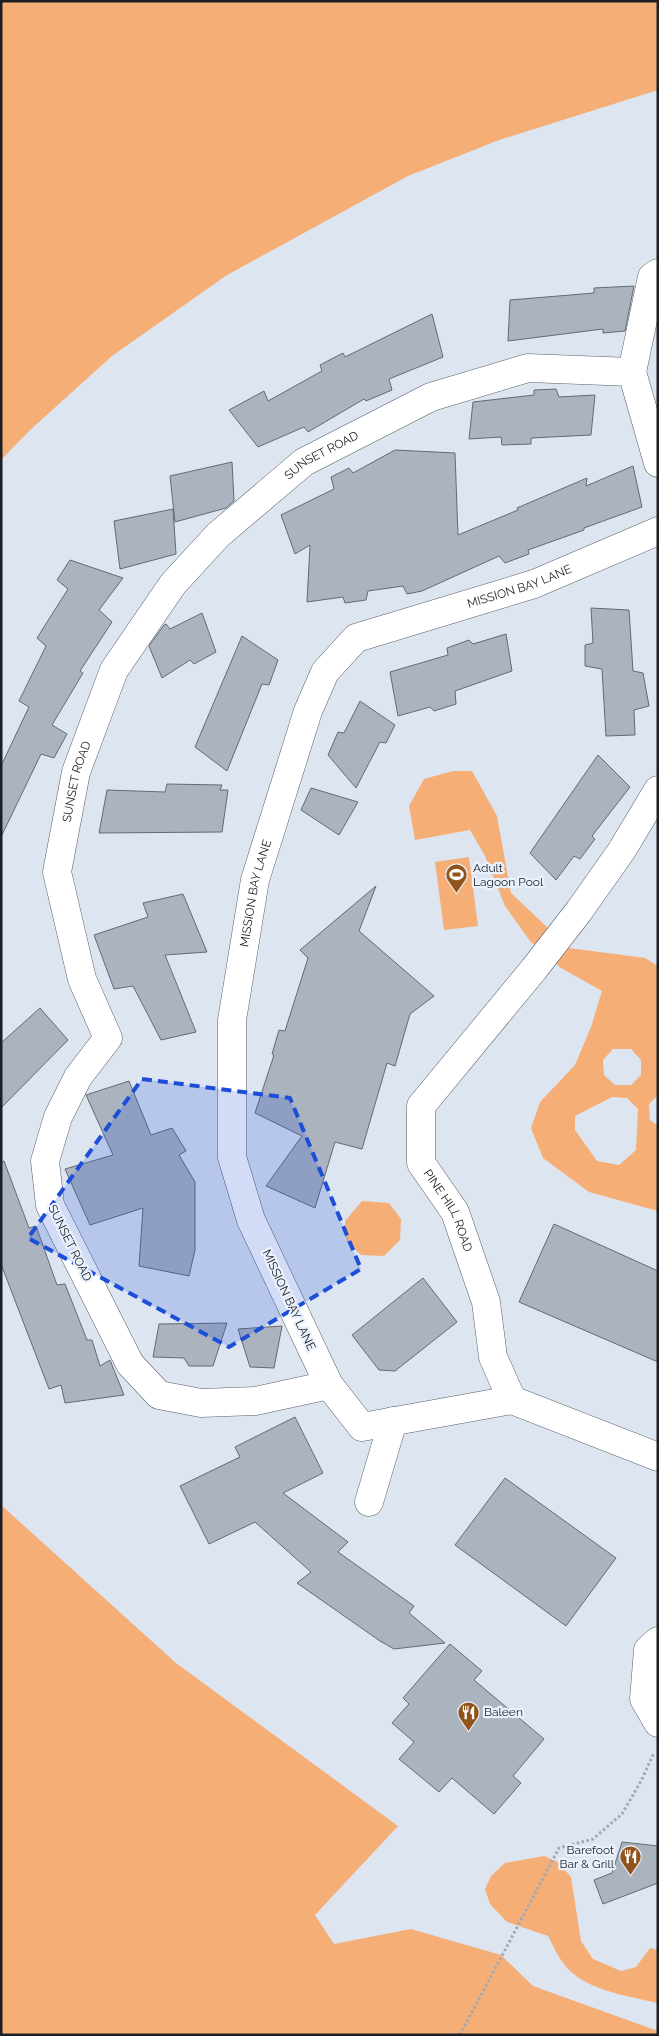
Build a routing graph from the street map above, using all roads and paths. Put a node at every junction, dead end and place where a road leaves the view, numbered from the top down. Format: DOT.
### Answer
graph roads {
  1 [pos="658,273"];
  2 [pos="632,372"];
  3 [pos="658,463"];
  4 [pos="658,531"];
  5 [pos="658,790"];
  6 [pos="329,1385"];
  7 [pos="512,1400"];
  8 [pos="393,1421"];
  9 [pos="658,1458"];
  10 [pos="369,1502"];
  11 [pos="658,1641"];
  12 [pos="658,1723"];
  13 [pos="654,1751"];
  14 [pos="460,2035"];
  1 -- 2 [label="street"];
  2 -- 3 [label="street"];
  2 -- 6 [label="street, SUNSET ROAD"];
  4 -- 6 [label="street, MISSION BAY LANE"];
  5 -- 7 [label="street, PINE HILL ROAD"];
  6 -- 8 [label="street, MISSION BAY LANE"];
  7 -- 8 [label="street, MISSION BAY LANE"];
  7 -- 9 [label="street"];
  8 -- 10 [label="street"];
  11 -- 12 [label="street"];
  13 -- 14 [label="path"];
}
